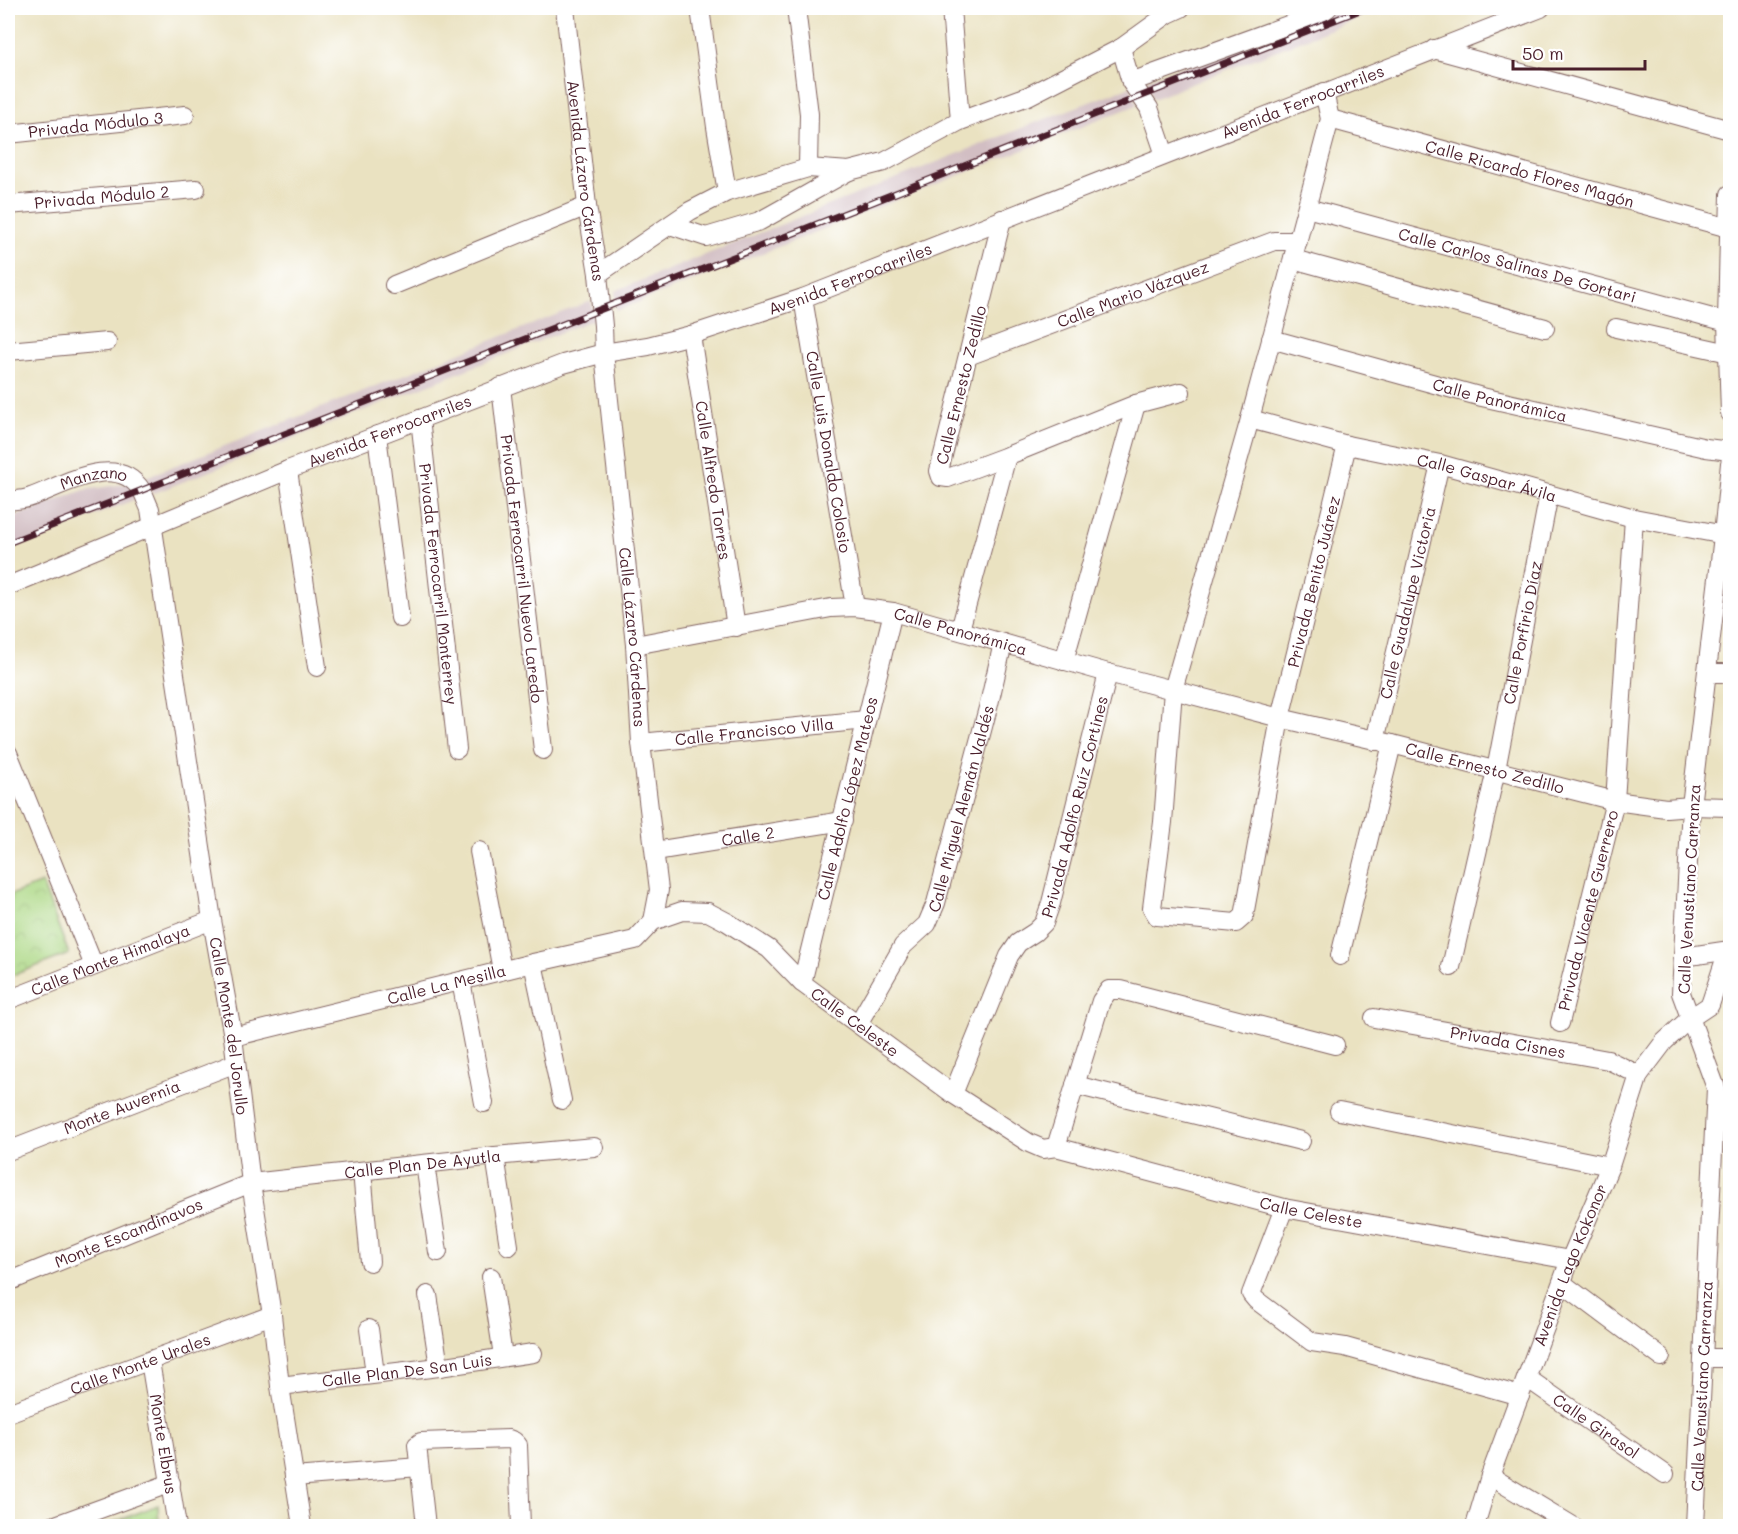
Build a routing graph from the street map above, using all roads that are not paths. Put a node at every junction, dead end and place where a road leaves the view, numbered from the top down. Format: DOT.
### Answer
graph roads {
  1 [pos="566,8"];
  2 [pos="700,8"];
  3 [pos="796,8"];
  4 [pos="951,8"];
  5 [pos="1181,8"];
  6 [pos="1328,8"];
  7 [pos="1541,8"];
  8 [pos="1121,48"];
  9 [pos="1434,49"];
  10 [pos="1131,82"];
  11 [pos="1324,92"];
  12 [pos="185,115"];
  13 [pos="1330,119"];
  14 [pos="960,121"];
  15 [pos="1731,130"];
  16 [pos="8,134"];
  17 [pos="1165,155"];
  18 [pos="808,168"];
  19 [pos="849,171"];
  20 [pos="195,189"];
  21 [pos="727,192"];
  22 [pos="1731,194"];
  23 [pos="8,206"];
  24 [pos="587,206"];
  25 [pos="1307,208"];
  26 [pos="1002,219"];
  27 [pos="670,225"];
  28 [pos="1729,228"];
  29 [pos="1295,250"];
  30 [pos="598,274"];
  31 [pos="394,285"];
  32 [pos="803,298"];
  33 [pos="1727,322"];
  34 [pos="1545,328"];
  35 [pos="1616,328"];
  36 [pos="691,335"];
  37 [pos="1271,339"];
  38 [pos="107,342"];
  39 [pos="8,351"];
  40 [pos="604,353"];
  41 [pos="1729,353"];
  42 [pos="968,356"];
  43 [pos="501,387"];
  44 [pos="1181,392"];
  45 [pos="1136,404"];
  46 [pos="1731,413"];
  47 [pos="420,418"];
  48 [pos="1250,419"];
  49 [pos="377,435"];
  50 [pos="1347,445"];
  51 [pos="1731,451"];
  52 [pos="1008,456"];
  53 [pos="1731,463"];
  54 [pos="1440,464"];
  55 [pos="288,470"];
  56 [pos="1549,494"];
  57 [pos="8,501"];
  58 [pos="1634,518"];
  59 [pos="152,526"];
  60 [pos="1727,536"];
  61 [pos="8,585"];
  62 [pos="855,607"];
  63 [pos="893,612"];
  64 [pos="400,618"];
  65 [pos="736,627"];
  66 [pos="960,630"];
  67 [pos="1003,643"];
  68 [pos="635,645"];
  69 [pos="1064,661"];
  70 [pos="317,667"];
  71 [pos="1108,673"];
  72 [pos="1707,673"];
  73 [pos="1731,673"];
  74 [pos="1173,690"];
  75 [pos="1280,718"];
  76 [pos="866,720"];
  77 [pos="1384,742"];
  78 [pos="641,743"];
  79 [pos="458,749"];
  80 [pos="543,750"];
  81 [pos="8,753"];
  82 [pos="1496,770"];
  83 [pos="1615,801"];
  84 [pos="1691,806"];
  85 [pos="1731,807"];
  86 [pos="843,821"];
  87 [pos="479,850"];
  88 [pos="655,851"];
  89 [pos="212,920"];
  90 [pos="653,921"];
  91 [pos="1729,950"];
  92 [pos="1340,956"];
  93 [pos="1683,957"];
  94 [pos="532,963"];
  95 [pos="93,966"];
  96 [pos="1451,967"];
  97 [pos="502,970"];
  98 [pos="460,981"];
  99 [pos="802,983"];
  100 [pos="8,1000"];
  101 [pos="1374,1018"];
  102 [pos="1689,1019"];
  103 [pos="1560,1023"];
  104 [pos="858,1024"];
  105 [pos="233,1037"];
  106 [pos="1335,1045"];
  107 [pos="236,1063"];
  108 [pos="1639,1075"];
  109 [pos="1075,1085"];
  110 [pos="1724,1088"];
  111 [pos="953,1094"];
  112 [pos="562,1100"];
  113 [pos="484,1103"];
  114 [pos="1339,1111"];
  115 [pos="1301,1141"];
  116 [pos="594,1147"];
  117 [pos="1056,1147"];
  118 [pos="8,1151"];
  119 [pos="495,1156"];
  120 [pos="425,1164"];
  121 [pos="1610,1166"];
  122 [pos="362,1171"];
  123 [pos="250,1184"];
  124 [pos="1284,1208"];
  125 [pos="509,1246"];
  126 [pos="438,1251"];
  127 [pos="1570,1260"];
  128 [pos="370,1262"];
  129 [pos="491,1277"];
  130 [pos="8,1282"];
  131 [pos="1562,1283"];
  132 [pos="428,1295"];
  133 [pos="272,1315"];
  134 [pos="369,1329"];
  135 [pos="533,1353"];
  136 [pos="503,1356"];
  137 [pos="1661,1357"];
  138 [pos="1705,1358"];
  139 [pos="1731,1358"];
  140 [pos="150,1360"];
  141 [pos="439,1367"];
  142 [pos="375,1374"];
  143 [pos="1527,1378"];
  144 [pos="280,1386"];
  145 [pos="1520,1396"];
  146 [pos="8,1413"];
  147 [pos="419,1467"];
  148 [pos="1665,1474"];
  149 [pos="1490,1476"];
  150 [pos="294,1477"];
  151 [pos="171,1483"];
  152 [pos="53,1527"];
  153 [pos="177,1527"];
  154 [pos="302,1527"];
  155 [pos="426,1527"];
  156 [pos="521,1527"];
  157 [pos="1475,1527"];
  158 [pos="1573,1527"];
  159 [pos="1695,1527"];
  1 -- 24 [label="street, Avenida Lázaro Cárdenas"];
  2 -- 21 [label="street"];
  3 -- 18 [label="street"];
  4 -- 14 [label="street"];
  5 -- 8 [label="street"];
  6 -- 10 [label="street"];
  7 -- 9 [label="street, Avenida Ferrocarriles"];
  8 -- 10 [label="street"];
  8 -- 14 [label="street"];
  9 -- 11 [label="street, Avenida Ferrocarriles"];
  9 -- 15 [label="street"];
  10 -- 17 [label="street"];
  11 -- 13 [label="street"];
  11 -- 17 [label="street, Avenida Ferrocarriles"];
  12 -- 16 [label="street, Privada Módulo 3"];
  13 -- 25 [label="street"];
  13 -- 28 [label="street, Calle Ricardo Flores Magón"];
  14 -- 19 [label="street"];
  17 -- 26 [label="street, Avenida Ferrocarriles"];
  18 -- 19 [label="street"];
  18 -- 21 [label="street"];
  19 -- 27 [label="street"];
  20 -- 23 [label="street, Privada Módulo 2"];
  21 -- 27 [label="street"];
  22 -- 28 [label="street"];
  24 -- 30 [label="street, Avenida Lázaro Cárdenas"];
  24 -- 31 [label="street"];
  25 -- 29 [label="street"];
  25 -- 33 [label="street, Calle Carlos Salinas De Gortari"];
  26 -- 32 [label="street, Avenida Ferrocarriles"];
  26 -- 42 [label="street, Calle Ernesto Zedillo"];
  27 -- 30 [label="street"];
  28 -- 33 [label="street"];
  29 -- 34 [label="street, Calle Mario Vázquez"];
  29 -- 37 [label="street"];
  29 -- 42 [label="street, Calle Mario Vázquez"];
  30 -- 40 [label="street, Avenida Lázaro Cárdenas"];
  32 -- 36 [label="street, Avenida Ferrocarriles"];
  32 -- 62 [label="street, Calle Luis Donaldo Colosio"];
  33 -- 41 [label="street"];
  35 -- 41 [label="street"];
  36 -- 40 [label="street, Avenida Ferrocarriles"];
  36 -- 65 [label="street, Calle Alfredo Torres"];
  37 -- 48 [label="street"];
  37 -- 51 [label="street, Calle Panorámica"];
  38 -- 39 [label="street"];
  40 -- 43 [label="street, Avenida Ferrocarriles"];
  40 -- 68 [label="street, Calle Lázaro Cárdenas"];
  41 -- 46 [label="street"];
  42 -- 52 [label="street, Calle Ernesto Zedillo"];
  43 -- 47 [label="street, Avenida Ferrocarriles"];
  43 -- 80 [label="street, Privada Ferrocarril Nuevo Laredo"];
  44 -- 45 [label="street, Calle Ernesto Zedillo"];
  45 -- 52 [label="street, Calle Ernesto Zedillo"];
  45 -- 69 [label="street"];
  47 -- 49 [label="street, Avenida Ferrocarriles"];
  47 -- 79 [label="street, Privada Ferrocarril Monterrey"];
  48 -- 50 [label="street, Calle Gaspar Ávila"];
  48 -- 74 [label="street"];
  49 -- 55 [label="street, Avenida Ferrocarriles"];
  49 -- 64 [label="street"];
  50 -- 54 [label="street, Calle Gaspar Ávila"];
  50 -- 75 [label="street, Privada Benito Juárez"];
  52 -- 66 [label="street"];
  53 -- 60 [label="street, Calle Venustiano Carranza"];
  54 -- 56 [label="street, Calle Gaspar Ávila"];
  54 -- 77 [label="street, Calle Guadalupe Victoria"];
  55 -- 59 [label="street, Avenida Ferrocarriles"];
  55 -- 70 [label="street"];
  56 -- 58 [label="street, Calle Gaspar Ávila"];
  56 -- 82 [label="street, Calle Porfirio Díaz"];
  57 -- 59 [label="street, Manzano"];
  58 -- 60 [label="street, Calle Gaspar Ávila"];
  58 -- 83 [label="street, Privada Vicente Guerrero"];
  59 -- 61 [label="street, Avenida Ferrocarriles"];
  59 -- 89 [label="street, Calle Monte del Jorullo"];
  60 -- 72 [label="street, Calle Venustiano Carranza"];
  62 -- 63 [label="street, Calle Panorámica"];
  62 -- 65 [label="street, Calle Panorámica"];
  63 -- 66 [label="street, Calle Panorámica"];
  63 -- 76 [label="street, Calle Adolfo López Mateos"];
  65 -- 68 [label="street, Calle Panorámica"];
  66 -- 67 [label="street, Calle Panorámica"];
  67 -- 69 [label="street, Calle Panorámica"];
  67 -- 104 [label="street, Calle Miguel Alemán Valdés"];
  68 -- 78 [label="street, Calle Lázaro Cárdenas"];
  69 -- 71 [label="street, Calle Panorámica"];
  71 -- 74 [label="street, Calle Panorámica"];
  71 -- 111 [label="street, Privada Adolfo Ruíz Cortines"];
  72 -- 73 [label="street"];
  72 -- 84 [label="street, Calle Venustiano Carranza"];
  74 -- 75 [label="street, Calle Panorámica"];
  74 -- 75 [label="street, Privada Benito Juárez"];
  75 -- 77 [label="street, Calle Ernesto Zedillo"];
  76 -- 78 [label="street, Calle Francisco Villa"];
  76 -- 86 [label="street, Calle Adolfo López Mateos"];
  77 -- 82 [label="street, Calle Ernesto Zedillo"];
  77 -- 92 [label="street, Calle Guadalupe Victoria"];
  78 -- 88 [label="street, Calle Lázaro Cárdenas"];
  81 -- 95 [label="street"];
  82 -- 83 [label="street, Calle Ernesto Zedillo"];
  82 -- 96 [label="street, Calle Porfirio Díaz"];
  83 -- 84 [label="street, Calle Ernesto Zedillo"];
  83 -- 103 [label="street, Privada Vicente Guerrero"];
  84 -- 85 [label="street, Calle Ernesto Zedillo"];
  84 -- 93 [label="street, Calle Venustiano Carranza"];
  86 -- 88 [label="street, Calle 2"];
  86 -- 99 [label="street, Calle Adolfo López Mateos"];
  87 -- 97 [label="street"];
  88 -- 90 [label="street, Calle Lázaro Cárdenas"];
  89 -- 95 [label="street, Calle Monte Himalaya"];
  89 -- 105 [label="street, Calle Monte del Jorullo"];
  90 -- 94 [label="street, Calle La Mesilla"];
  90 -- 99 [label="street, Calle Celeste"];
  91 -- 93 [label="street"];
  91 -- 102 [label="street, Avenida Lago Kokonor"];
  93 -- 102 [label="street, Calle Venustiano Carranza"];
  94 -- 97 [label="street, Calle La Mesilla"];
  94 -- 112 [label="street"];
  95 -- 100 [label="street, Calle Monte Himalaya"];
  97 -- 98 [label="street, Calle La Mesilla"];
  98 -- 105 [label="street, Calle La Mesilla"];
  98 -- 113 [label="street"];
  99 -- 104 [label="street, Calle Celeste"];
  101 -- 108 [label="street, Privada Cisnes"];
  102 -- 108 [label="street, Avenida Lago Kokonor"];
  102 -- 110 [label="street, Calle Venustiano Carranza"];
  104 -- 111 [label="street, Calle Celeste"];
  105 -- 107 [label="street, Calle Monte del Jorullo"];
  106 -- 109 [label="street"];
  107 -- 118 [label="street, Monte Auvernia"];
  107 -- 123 [label="street, Calle Monte del Jorullo"];
  108 -- 121 [label="street, Avenida Lago Kokonor"];
  109 -- 115 [label="street"];
  109 -- 117 [label="street"];
  110 -- 138 [label="street, Calle Venustiano Carranza"];
  111 -- 117 [label="street, Calle Celeste"];
  114 -- 121 [label="street"];
  116 -- 119 [label="street, Calle Plan De Ayutla"];
  117 -- 124 [label="street, Calle Celeste"];
  119 -- 120 [label="street, Calle Plan De Ayutla"];
  119 -- 125 [label="street"];
  120 -- 122 [label="street, Calle Plan De Ayutla"];
  120 -- 126 [label="street"];
  121 -- 127 [label="street, Avenida Lago Kokonor"];
  122 -- 123 [label="street, Calle Plan De Ayutla"];
  122 -- 128 [label="street"];
  123 -- 130 [label="street, Monte Escandinavos"];
  123 -- 133 [label="street, Calle Monte del Jorullo"];
  124 -- 127 [label="street, Calle Celeste"];
  124 -- 145 [label="street"];
  127 -- 131 [label="street, Avenida Lago Kokonor"];
  129 -- 136 [label="street"];
  131 -- 137 [label="street"];
  131 -- 143 [label="street, Avenida Lago Kokonor"];
  132 -- 141 [label="street"];
  133 -- 140 [label="street, Calle Monte Urales"];
  133 -- 144 [label="street, Calle Monte del Jorullo"];
  134 -- 142 [label="street"];
  135 -- 136 [label="street, Calle Plan De San Luis"];
  136 -- 141 [label="street, Calle Plan De San Luis"];
  138 -- 139 [label="street"];
  138 -- 159 [label="street, Calle Venustiano Carranza"];
  140 -- 146 [label="street, Calle Monte Urales"];
  140 -- 151 [label="street, Monte Elbrus"];
  141 -- 142 [label="street, Calle Plan De San Luis"];
  142 -- 144 [label="street, Calle Plan De San Luis"];
  143 -- 145 [label="street, Avenida Lago Kokonor"];
  143 -- 148 [label="street, Calle Girasol"];
  144 -- 150 [label="street, Calle Monte del Jorullo"];
  145 -- 149 [label="street, Avenida Lago Kokonor"];
  147 -- 150 [label="street"];
  147 -- 155 [label="street"];
  147 -- 156 [label="street"];
  149 -- 157 [label="street, Avenida Lago Kokonor"];
  149 -- 158 [label="street"];
  150 -- 154 [label="street, Calle Monte del Jorullo"];
  151 -- 152 [label="street"];
  151 -- 153 [label="street, Monte Elbrus"];
}
